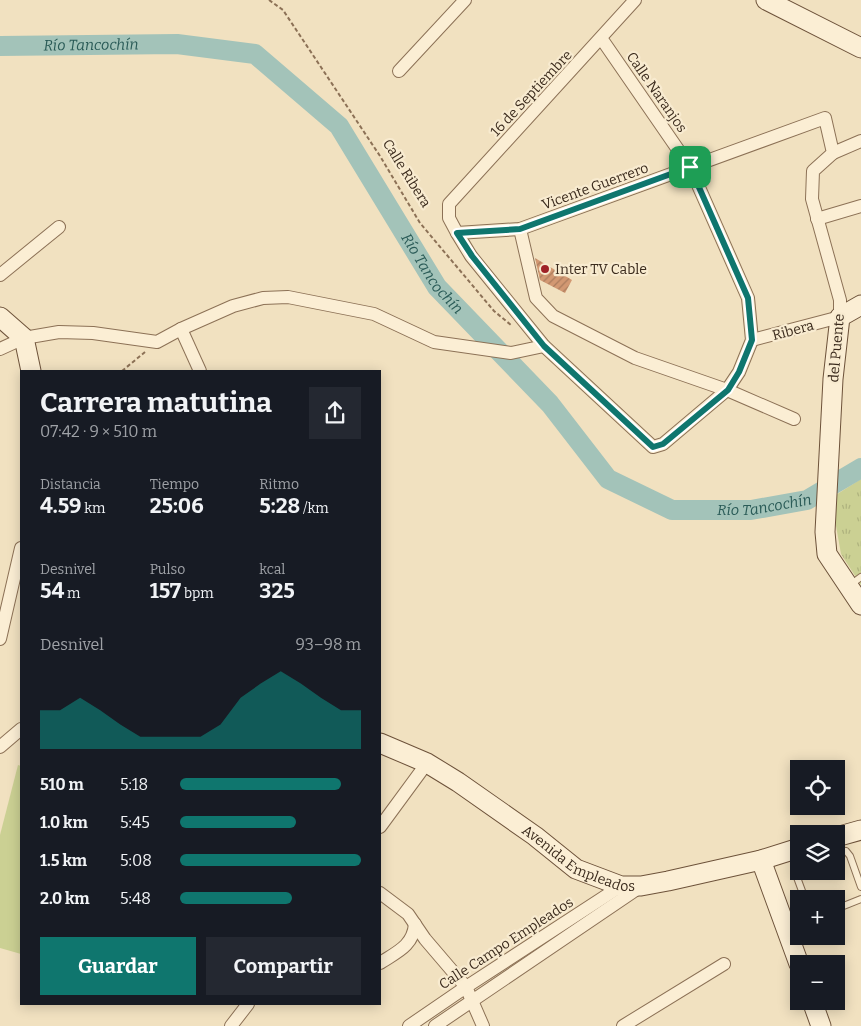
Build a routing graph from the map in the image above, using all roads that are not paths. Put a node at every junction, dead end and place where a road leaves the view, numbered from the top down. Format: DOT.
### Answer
graph roads {
  1 [pos="465,0"];
  2 [pos="635,0"];
  3 [pos="774,1"];
  4 [pos="602,38"];
  5 [pos="861,48"];
  6 [pos="399,71"];
  7 [pos="861,141"];
  8 [pos="833,153"];
  9 [pos="690,167"];
  10 [pos="449,204"];
  11 [pos="861,206"];
  12 [pos="817,219"];
  13 [pos="59,227"];
  14 [pos="520,229"];
  15 [pos="457,233"];
  16 [pos="0,275"];
  17 [pos="861,305"];
  18 [pos="0,317"];
  19 [pos="840,317"];
  20 [pos="181,329"];
  21 [pos="24,338"];
  22 [pos="752,340"];
  23 [pos="544,346"];
  24 [pos="0,350"];
  25 [pos="31,370"];
  26 [pos="200,370"];
  27 [pos="728,390"];
  28 [pos="794,419"];
  29 [pos="663,444"];
  30 [pos="20,552"];
  31 [pos="855,582"];
  32 [pos="861,604"];
  33 [pos="0,639"];
  34 [pos="20,730"];
  35 [pos="381,743"];
  36 [pos="0,747"];
  37 [pos="427,763"];
  38 [pos="381,826"];
  39 [pos="861,830"];
  40 [pos="845,834"];
  41 [pos="790,851"];
  42 [pos="845,851"];
  43 [pos="761,860"];
  44 [pos="621,886"];
  45 [pos="640,886"];
  46 [pos="861,887"];
  47 [pos="381,894"];
  48 [pos="861,899"];
  49 [pos="845,905"];
  50 [pos="415,924"];
  51 [pos="796,955"];
  52 [pos="381,962"];
  53 [pos="724,964"];
  54 [pos="466,987"];
  55 [pos="473,1000"];
  56 [pos="247,1005"];
  57 [pos="816,1010"];
  58 [pos="231,1026"];
  59 [pos="409,1026"];
  60 [pos="435,1026"];
  61 [pos="483,1026"];
  62 [pos="624,1026"];
  63 [pos="822,1026"];
  1 -- 6 [label="street"];
  2 -- 4 [label="street, 16 de Septiembre"];
  3 -- 5 [label="street"];
  4 -- 9 [label="street, Calle Naranjos"];
  4 -- 10 [label="street, 16 de Septiembre"];
  7 -- 8 [label="street"];
  8 -- 9 [label="street, Vicente Guerrero"];
  8 -- 12 [label="street, del Puente"];
  9 -- 14 [label="street, Vicente Guerrero"];
  9 -- 22 [label="street, Calle Naranjos"];
  10 -- 15 [label="street, Calle Ribera"];
  11 -- 12 [label="street"];
  12 -- 19 [label="street, del Puente"];
  13 -- 16 [label="street"];
  14 -- 15 [label="street, Vicente Guerrero"];
  14 -- 27 [label="street"];
  15 -- 23 [label="street, Calle Ribera"];
  17 -- 19 [label="street, Ribera"];
  18 -- 21 [label="street"];
  19 -- 22 [label="street, Ribera"];
  19 -- 31 [label="street, del Puente"];
  20 -- 21 [label="street"];
  20 -- 23 [label="street"];
  20 -- 26 [label="street"];
  21 -- 24 [label="street"];
  21 -- 25 [label="street"];
  22 -- 27 [label="street, Calle Naranjos"];
  23 -- 29 [label="street, Calle Ribera"];
  27 -- 28 [label="street"];
  27 -- 29 [label="street, Calle Naranjos"];
  30 -- 33 [label="street"];
  31 -- 32 [label="street, del Puente"];
  34 -- 36 [label="street"];
  35 -- 37 [label="street, Avenida Empleados"];
  37 -- 38 [label="street"];
  37 -- 44 [label="street, Avenida Empleados"];
  39 -- 40 [label="street"];
  41 -- 43 [label="street, Avenida Empleados"];
  42 -- 46 [label="lane"];
  43 -- 45 [label="street, Avenida Empleados"];
  43 -- 51 [label="street"];
  44 -- 45 [label="street, Avenida Empleados"];
  44 -- 54 [label="street, Calle Campo Empleados"];
  45 -- 55 [label="street, Calle Campo Empleados"];
  47 -- 50 [label="street"];
  48 -- 49 [label="lane"];
  50 -- 52 [label="street"];
  50 -- 54 [label="street"];
  53 -- 62 [label="street"];
  54 -- 55 [label="street"];
  54 -- 59 [label="street, Calle Campo Empleados"];
  55 -- 60 [label="street, Calle Campo Empleados"];
  55 -- 61 [label="street"];
  56 -- 58 [label="street"];
  57 -- 63 [label="street"];
}
